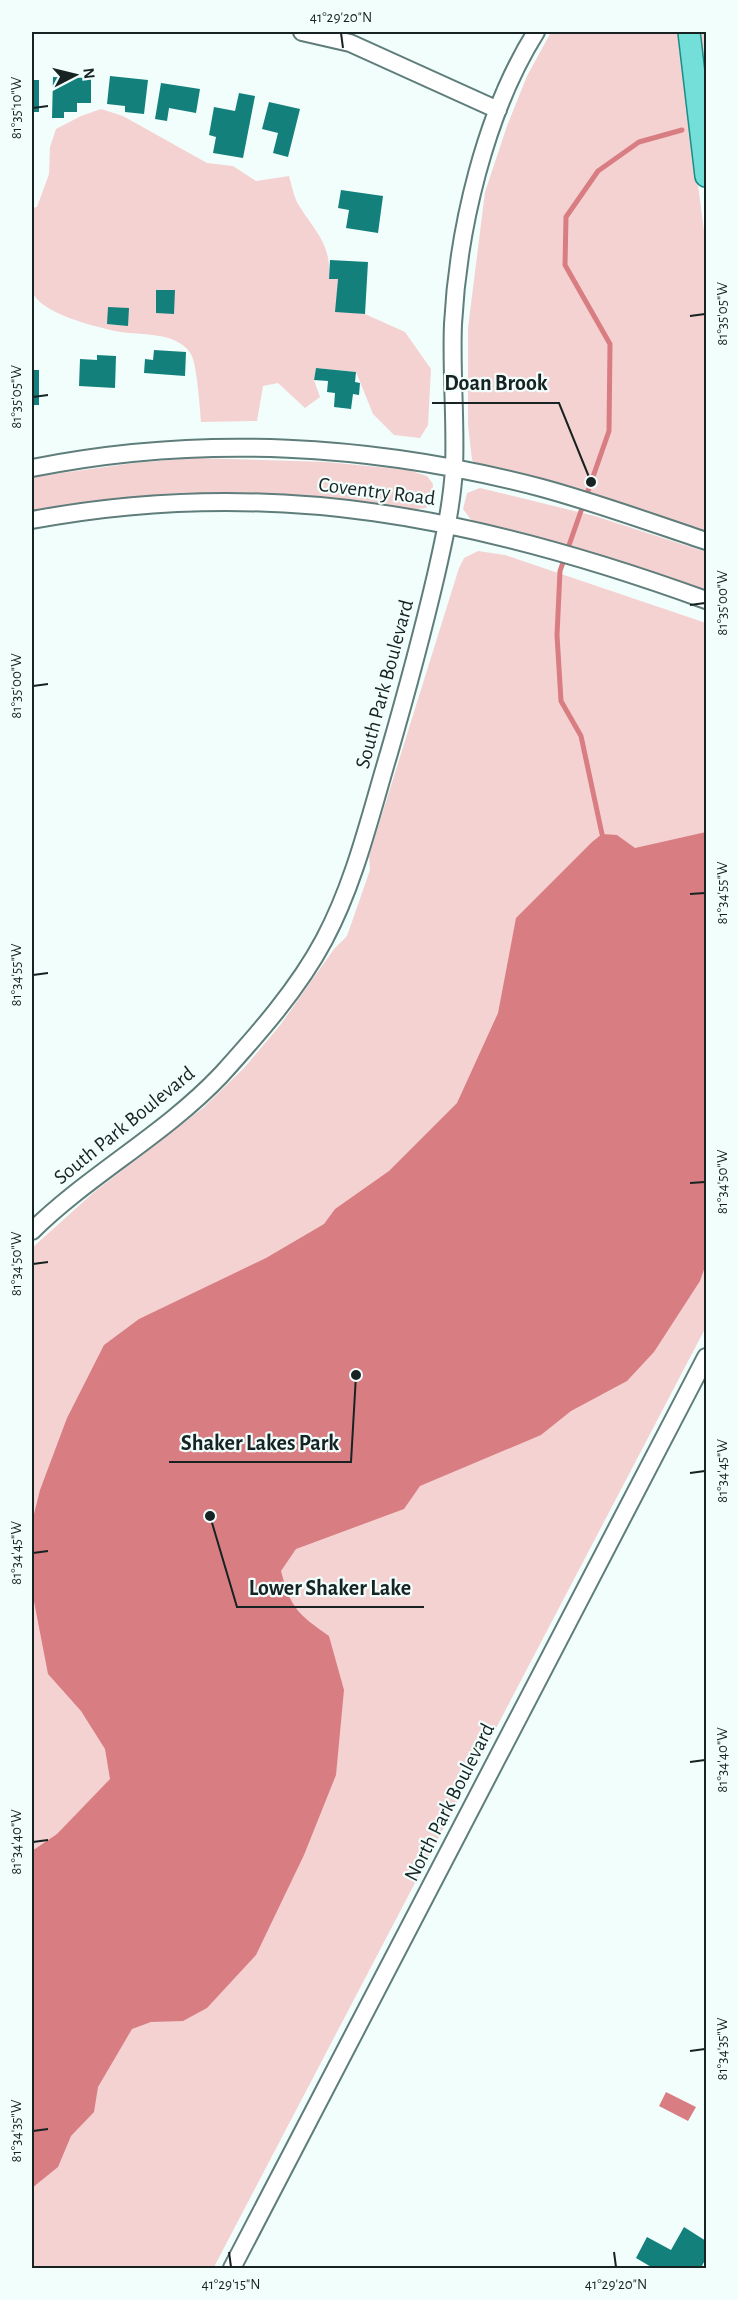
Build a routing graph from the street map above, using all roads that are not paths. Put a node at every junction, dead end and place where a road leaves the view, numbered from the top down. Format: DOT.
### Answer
graph roads {
  1 [pos="302,32"];
  2 [pos="536,32"];
  3 [pos="689,32"];
  4 [pos="498,110"];
  5 [pos="706,176"];
  6 [pos="32,468"];
  7 [pos="454,469"];
  8 [pos="32,520"];
  9 [pos="448,523"];
  10 [pos="706,542"];
  11 [pos="706,600"];
  12 [pos="32,1231"];
  13 [pos="706,1357"];
  14 [pos="698,1389"];
  15 [pos="231,2268"];
  1 -- 4 [label="street"];
  2 -- 4 [label="street, South Park Boulevard"];
  3 -- 5 [label="main road"];
  4 -- 7 [label="street, South Park Boulevard"];
  6 -- 7 [label="street, Coventry Road"];
  7 -- 9 [label="street, South Park Boulevard"];
  7 -- 10 [label="street, Coventry Road"];
  8 -- 9 [label="street, Coventry Road"];
  9 -- 11 [label="street, Coventry Road"];
  9 -- 12 [label="street, South Park Boulevard"];
  13 -- 14 [label="street, North Park Boulevard"];
  14 -- 15 [label="street, North Park Boulevard"];
}
